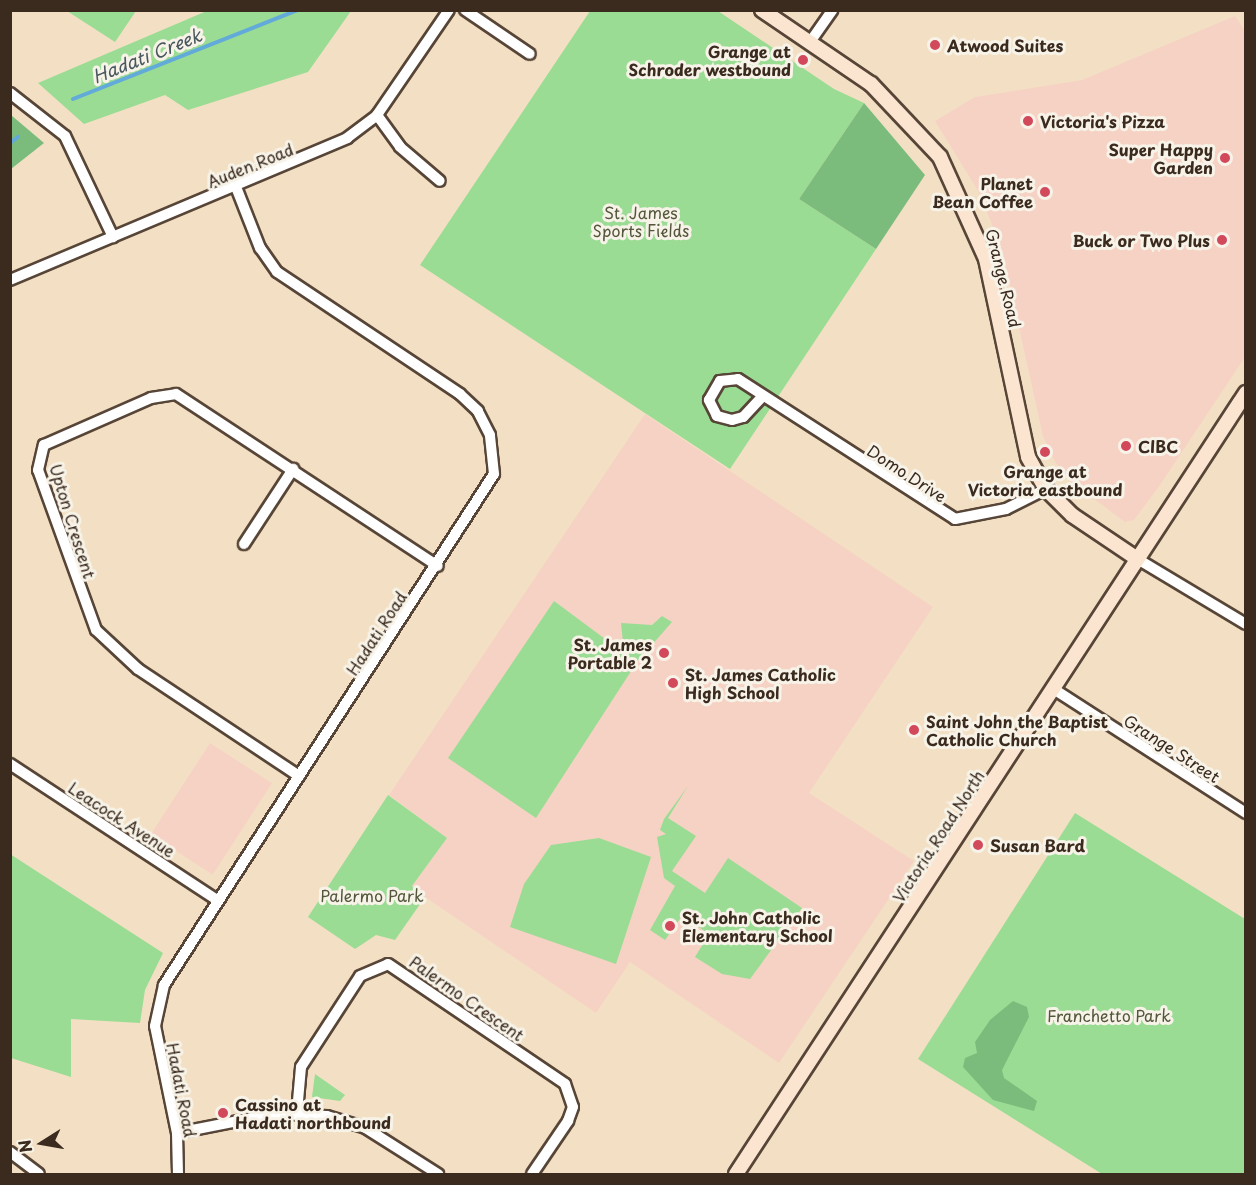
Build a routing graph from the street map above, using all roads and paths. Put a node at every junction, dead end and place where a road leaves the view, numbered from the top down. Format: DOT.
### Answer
graph roads {
  1 [pos="449,10"];
  2 [pos="465,10"];
  3 [pos="762,10"];
  4 [pos="832,10"];
  5 [pos="810,42"];
  6 [pos="530,54"];
  7 [pos="10,93"];
  8 [pos="377,116"];
  9 [pos="440,181"];
  10 [pos="236,187"];
  11 [pos="112,237"];
  12 [pos="10,280"];
  13 [pos="1245,393"];
  14 [pos="761,398"];
  15 [pos="293,469"];
  16 [pos="1046,489"];
  17 [pos="244,544"];
  18 [pos="1136,558"];
  19 [pos="438,567"];
  20 [pos="1245,624"];
  21 [pos="1052,688"];
  22 [pos="10,764"];
  23 [pos="299,776"];
  24 [pos="1245,813"];
  25 [pos="217,900"];
  26 [pos="297,1112"];
  27 [pos="177,1133"];
  28 [pos="10,1152"];
  29 [pos="36,1174"];
  30 [pos="178,1174"];
  31 [pos="438,1174"];
  32 [pos="531,1174"];
  33 [pos="736,1174"];
  1 -- 8 [label="street, Auden Road"];
  2 -- 6 [label="street"];
  3 -- 5 [label="main road, Grange Road"];
  4 -- 5 [label="street"];
  5 -- 16 [label="main road, Grange Road"];
  7 -- 11 [label="street"];
  8 -- 9 [label="street"];
  8 -- 10 [label="street, Auden Road"];
  10 -- 11 [label="street, Auden Road"];
  10 -- 19 [label="street, Hadati Road"];
  11 -- 12 [label="street, Auden Road"];
  13 -- 18 [label="main road, Victoria Road North"];
  14 -- 14 [label="street, Domo Drive"];
  14 -- 16 [label="street, Domo Drive"];
  15 -- 17 [label="street"];
  15 -- 19 [label="street, Upton Crescent"];
  15 -- 23 [label="street, Upton Crescent"];
  16 -- 18 [label="main road, Grange Road"];
  18 -- 20 [label="street"];
  18 -- 21 [label="main road, Victoria Road North"];
  19 -- 23 [label="street, Hadati Road"];
  21 -- 24 [label="street, Grange Street"];
  21 -- 33 [label="main road, Victoria Road North"];
  22 -- 25 [label="street, Leacock Avenue"];
  23 -- 25 [label="street, Hadati Road"];
  25 -- 27 [label="street, Hadati Road"];
  26 -- 27 [label="street"];
  26 -- 31 [label="street"];
  26 -- 32 [label="street, Palermo Crescent"];
  27 -- 30 [label="street, Hadati Road"];
  28 -- 29 [label="street"];
}
